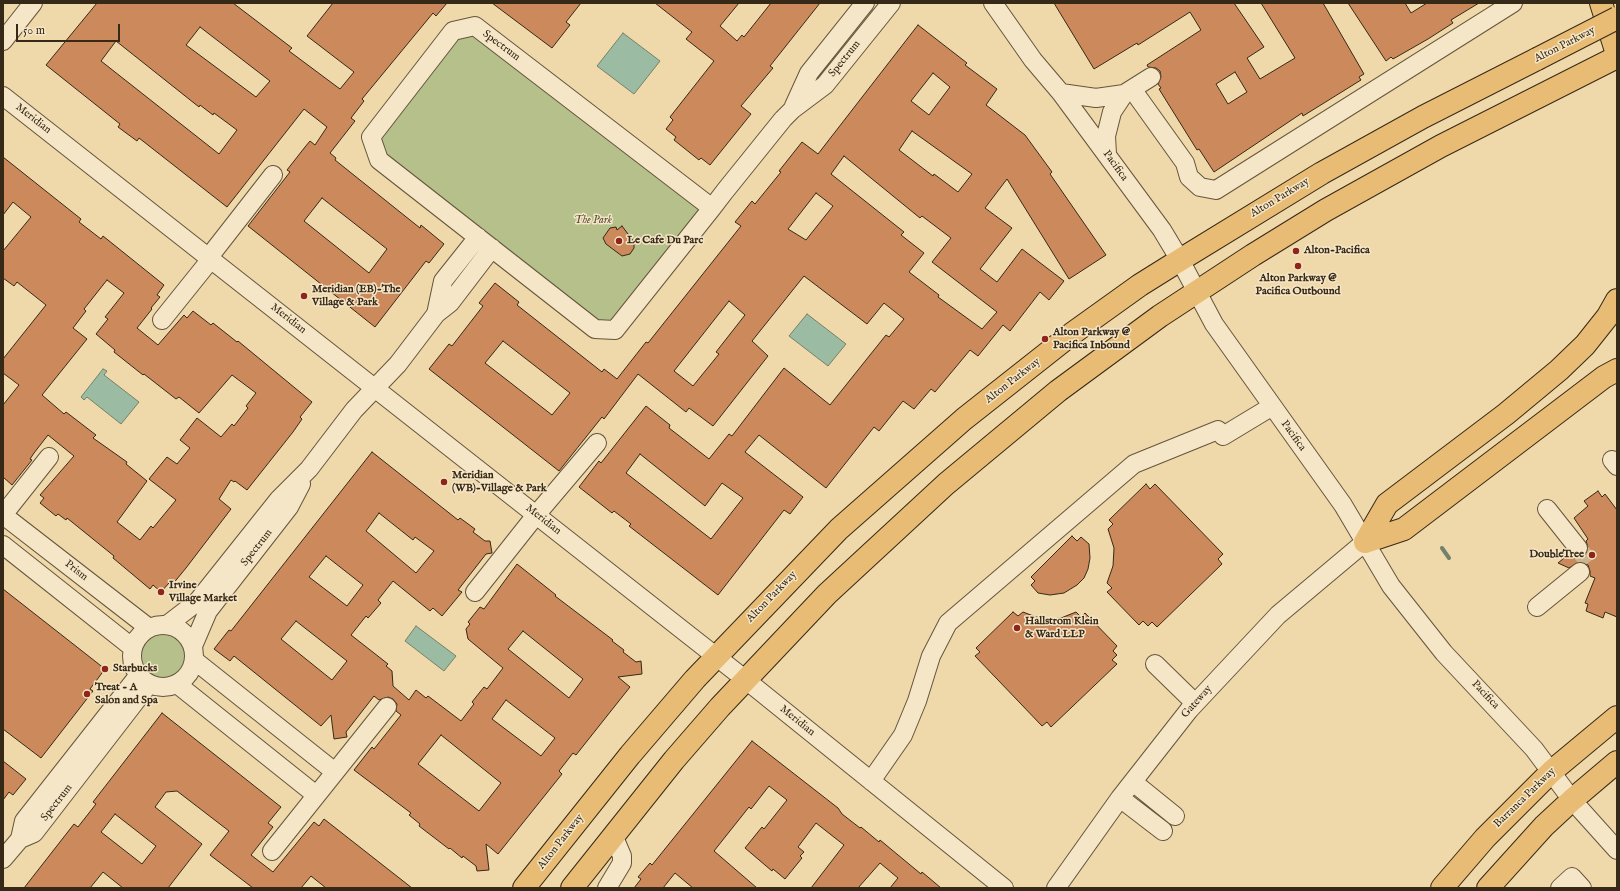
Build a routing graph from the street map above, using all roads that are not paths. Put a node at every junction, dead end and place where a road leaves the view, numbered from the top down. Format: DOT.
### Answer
graph roads {
  1 [pos="33,3"];
  2 [pos="865,3"];
  3 [pos="891,3"];
  4 [pos="993,3"];
  5 [pos="1513,3"];
  6 [pos="1601,3"];
  7 [pos="1617,18"];
  8 [pos="3,41"];
  9 [pos="1617,54"];
  10 [pos="1617,57"];
  11 [pos="1151,76"];
  12 [pos="1128,92"];
  13 [pos="1061,93"];
  14 [pos="3,96"];
  15 [pos="793,109"];
  16 [pos="1107,154"];
  17 [pos="273,175"];
  18 [pos="712,208"];
  19 [pos="478,237"];
  20 [pos="492,248"];
  21 [pos="210,258"];
  22 [pos="1180,260"];
  23 [pos="1197,293"];
  24 [pos="1617,300"];
  25 [pos="436,314"];
  26 [pos="162,320"];
  27 [pos="1617,370"];
  28 [pos="375,388"];
  29 [pos="1271,407"];
  30 [pos="597,443"];
  31 [pos="49,457"];
  32 [pos="308,469"];
  33 [pos="1547,509"];
  34 [pos="3,515"];
  35 [pos="536,515"];
  36 [pos="1365,542"];
  37 [pos="3,545"];
  38 [pos="1578,548"];
  39 [pos="1580,572"];
  40 [pos="476,592"];
  41 [pos="1538,607"];
  42 [pos="167,625"];
  43 [pos="149,628"];
  44 [pos="133,648"];
  45 [pos="194,653"];
  46 [pos="716,656"];
  47 [pos="1155,664"];
  48 [pos="144,680"];
  49 [pos="746,680"];
  50 [pos="177,684"];
  51 [pos="1195,703"];
  52 [pos="387,707"];
  53 [pos="1617,717"];
  54 [pos="1617,762"];
  55 [pos="334,772"];
  56 [pos="1552,772"];
  57 [pos="871,781"];
  58 [pos="1133,782"];
  59 [pos="316,795"];
  60 [pos="1120,798"];
  61 [pos="1572,800"];
  62 [pos="1175,816"];
  63 [pos="1163,832"];
  64 [pos="613,835"];
  65 [pos="1617,850"];
  66 [pos="272,851"];
  67 [pos="3,860"];
  68 [pos="524,888"];
  69 [pos="572,888"];
  70 [pos="607,888"];
  71 [pos="1004,888"];
  72 [pos="1056,888"];
  73 [pos="1442,888"];
  74 [pos="1488,888"];
  75 [pos="1560,888"];
  76 [pos="1582,888"];
  1 -- 8 [label="street"];
  2 -- 15 [label="street, Spectrum"];
  3 -- 15 [label="street, Spectrum"];
  4 -- 13 [label="street, Pacifica"];
  5 -- 12 [label="street"];
  6 -- 9 [label="main road"];
  7 -- 22 [label="main road, Alton Parkway, bridge"];
  10 -- 23 [label="main road"];
  11 -- 12 [label="street"];
  12 -- 13 [label="street"];
  12 -- 16 [label="street"];
  13 -- 16 [label="street, Pacifica"];
  14 -- 21 [label="street, Meridian"];
  15 -- 18 [label="street, Spectrum"];
  16 -- 22 [label="street, Pacifica"];
  17 -- 21 [label="street"];
  18 -- 19 [label="street, Spectrum"];
  18 -- 20 [label="street, Spectrum"];
  19 -- 20 [label="street, Spectrum"];
  19 -- 25 [label="street, Spectrum"];
  20 -- 25 [label="street, Spectrum"];
  21 -- 26 [label="street"];
  21 -- 28 [label="street, Meridian"];
  22 -- 23 [label="street, Pacifica"];
  22 -- 46 [label="main road, Alton Parkway"];
  23 -- 29 [label="street, Pacifica"];
  23 -- 49 [label="main road"];
  24 -- 36 [label="main road"];
  25 -- 28 [label="street, Spectrum"];
  27 -- 36 [label="main road"];
  28 -- 32 [label="street, Spectrum"];
  28 -- 35 [label="street, Meridian"];
  29 -- 36 [label="street, Pacifica"];
  29 -- 57 [label="street"];
  30 -- 35 [label="street"];
  31 -- 34 [label="street"];
  32 -- 42 [label="street, Spectrum"];
  32 -- 45 [label="street, Spectrum"];
  33 -- 38 [label="street"];
  34 -- 43 [label="street, Prism"];
  35 -- 40 [label="street"];
  35 -- 46 [label="street, Meridian"];
  36 -- 51 [label="street, Gateway"];
  36 -- 56 [label="street, Pacifica"];
  37 -- 44 [label="street"];
  39 -- 41 [label="street"];
  42 -- 43 [label="street"];
  42 -- 45 [label="street"];
  43 -- 44 [label="street"];
  44 -- 48 [label="street"];
  45 -- 50 [label="street"];
  45 -- 55 [label="street"];
  46 -- 49 [label="street, Meridian"];
  46 -- 68 [label="main road, Alton Parkway"];
  47 -- 51 [label="street"];
  48 -- 50 [label="street"];
  48 -- 67 [label="street, Spectrum"];
  49 -- 57 [label="street, Meridian"];
  49 -- 64 [label="main road"];
  50 -- 59 [label="street"];
  51 -- 58 [label="street, Gateway"];
  52 -- 55 [label="street"];
  53 -- 56 [label="main road, Barranca Parkway"];
  54 -- 61 [label="main road"];
  55 -- 59 [label="street"];
  56 -- 61 [label="street, Pacifica"];
  56 -- 73 [label="main road, Barranca Parkway"];
  57 -- 71 [label="street, Meridian"];
  58 -- 60 [label="street, Gateway"];
  58 -- 62 [label="street"];
  59 -- 66 [label="street"];
  60 -- 63 [label="street"];
  60 -- 72 [label="street, Gateway"];
  61 -- 65 [label="street, Pacifica"];
  61 -- 74 [label="main road"];
  64 -- 69 [label="main road"];
  64 -- 70 [label="street"];
  75 -- 76 [label="street"];
}
